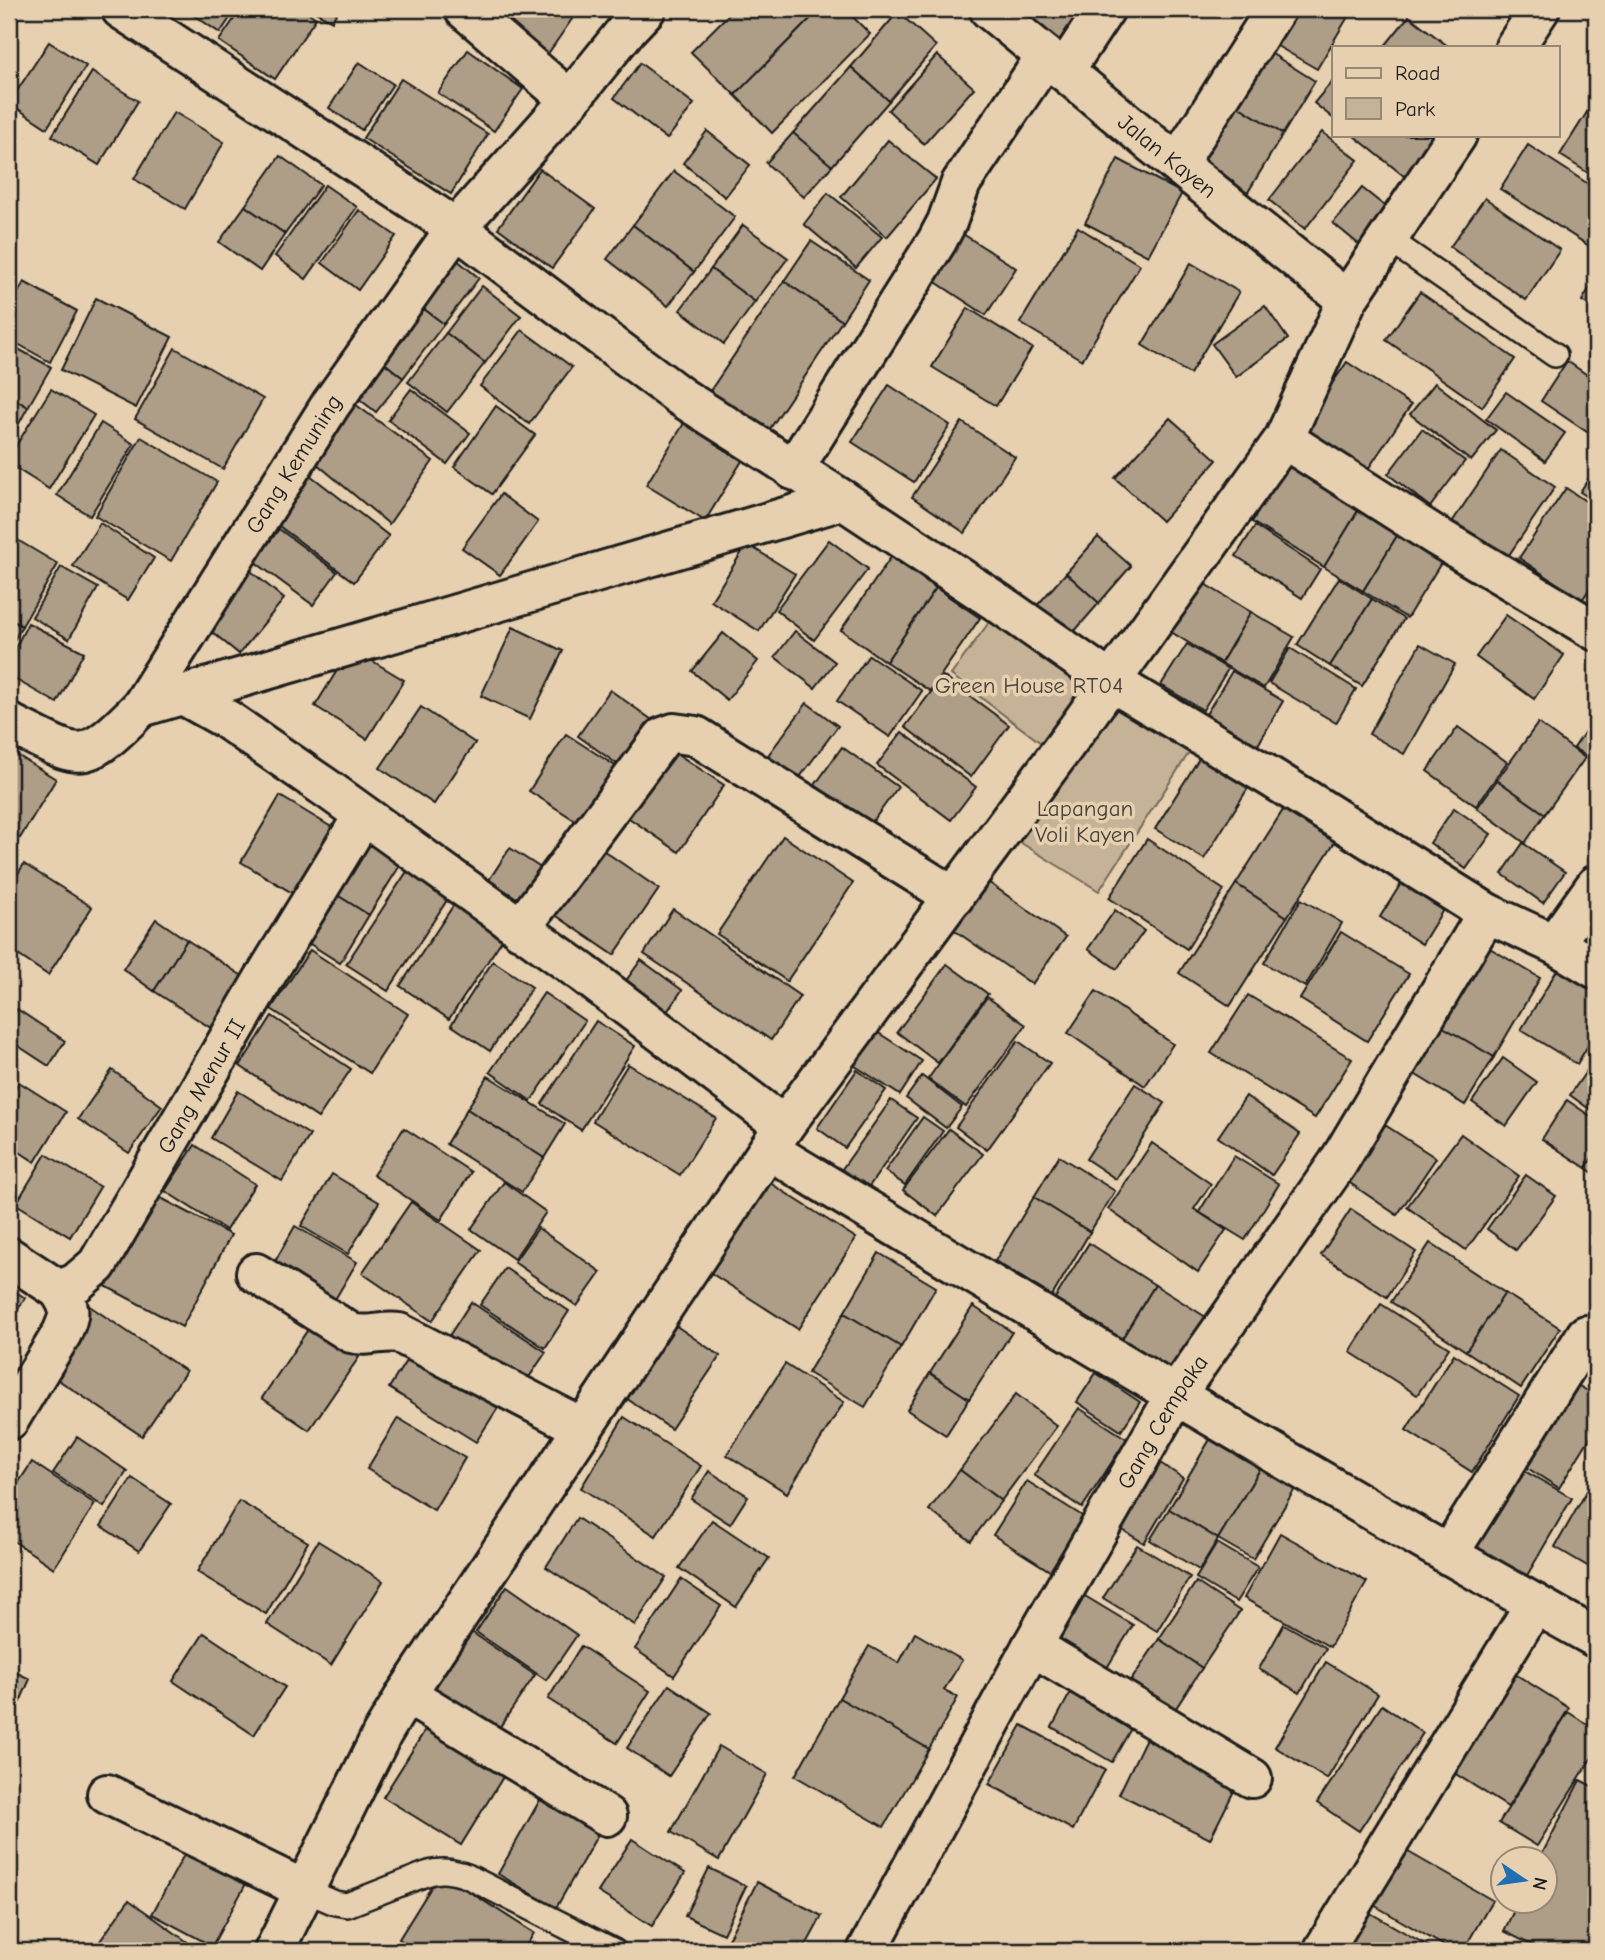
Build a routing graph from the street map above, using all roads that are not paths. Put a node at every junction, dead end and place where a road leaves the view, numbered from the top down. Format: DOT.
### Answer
graph roads {
  1 [pos="121,9"];
  2 [pos="464,9"];
  3 [pos="646,9"];
  4 [pos="989,9"];
  5 [pos="1105,9"];
  6 [pos="1276,9"];
  7 [pos="1540,9"];
  8 [pos="1516,46"];
  9 [pos="1055,64"];
  10 [pos="570,100"];
  11 [pos="1456,136"];
  12 [pos="1177,164"];
  13 [pos="456,228"];
  14 [pos="1388,239"];
  15 [pos="1348,300"];
  16 [pos="1555,355"];
  17 [pos="1284,439"];
  18 [pos="793,470"];
  19 [pos="843,500"];
  20 [pos="1596,631"];
  21 [pos="1110,681"];
  22 [pos="183,695"];
  23 [pos="141,707"];
  24 [pos="9,723"];
  25 [pos="363,816"];
  26 [pos="1596,885"];
  27 [pos="954,897"];
  28 [pos="1487,913"];
  29 [pos="520,929"];
  30 [pos="1554,944"];
  31 [pos="1596,969"];
  32 [pos="777,1138"];
  33 [pos="9,1257"];
  34 [pos="256,1273"];
  35 [pos="59,1290"];
  36 [pos="1586,1335"];
  37 [pos="1175,1396"];
  38 [pos="9,1420"];
  39 [pos="583,1428"];
  40 [pos="1448,1555"];
  41 [pos="1535,1604"];
  42 [pos="1596,1638"];
  43 [pos="1032,1646"];
  44 [pos="405,1694"];
  45 [pos="1252,1778"];
  46 [pos="107,1794"];
  47 [pos="607,1816"];
  48 [pos="304,1890"];
  49 [pos="1324,1949"];
  50 [pos="274,1951"];
  51 [pos="614,1951"];
  52 [pos="867,1951"];
  1 -- 13 [label="street"];
  2 -- 10 [label="street"];
  3 -- 10 [label="street, Gang Kemuning"];
  4 -- 9 [label="street, Jalan Kayen"];
  5 -- 9 [label="street"];
  6 -- 12 [label="street"];
  7 -- 8 [label="street"];
  9 -- 12 [label="street, Jalan Kayen"];
  9 -- 18 [label="street"];
  10 -- 13 [label="street, Gang Kemuning"];
  11 -- 14 [label="street"];
  12 -- 15 [label="street, Jalan Kayen"];
  13 -- 18 [label="street"];
  13 -- 23 [label="street, Gang Kemuning"];
  14 -- 15 [label="street"];
  14 -- 16 [label="lane"];
  15 -- 17 [label="street"];
  17 -- 20 [label="street"];
  17 -- 21 [label="street"];
  18 -- 19 [label="street"];
  19 -- 21 [label="street"];
  19 -- 22 [label="street"];
  21 -- 27 [label="street"];
  21 -- 28 [label="street"];
  22 -- 23 [label="street"];
  22 -- 25 [label="street"];
  23 -- 24 [label="street, Gang Kemuning"];
  25 -- 29 [label="street"];
  25 -- 35 [label="street, Gang Menur II"];
  26 -- 30 [label="street"];
  27 -- 29 [label="street"];
  27 -- 32 [label="street"];
  28 -- 30 [label="street"];
  28 -- 37 [label="street, Gang Cempaka"];
  29 -- 32 [label="street"];
  30 -- 31 [label="street"];
  32 -- 37 [label="street"];
  32 -- 39 [label="street"];
  33 -- 35 [label="street"];
  34 -- 39 [label="street"];
  35 -- 38 [label="street"];
  36 -- 40 [label="street"];
  37 -- 40 [label="street"];
  37 -- 43 [label="street, Gang Cempaka"];
  39 -- 44 [label="street"];
  40 -- 41 [label="street"];
  41 -- 42 [label="street"];
  41 -- 49 [label="street"];
  43 -- 45 [label="street"];
  43 -- 52 [label="street, Gang Cempaka"];
  44 -- 47 [label="street"];
  44 -- 48 [label="street"];
  46 -- 48 [label="street"];
  48 -- 50 [label="street"];
  48 -- 51 [label="lane"];
}
